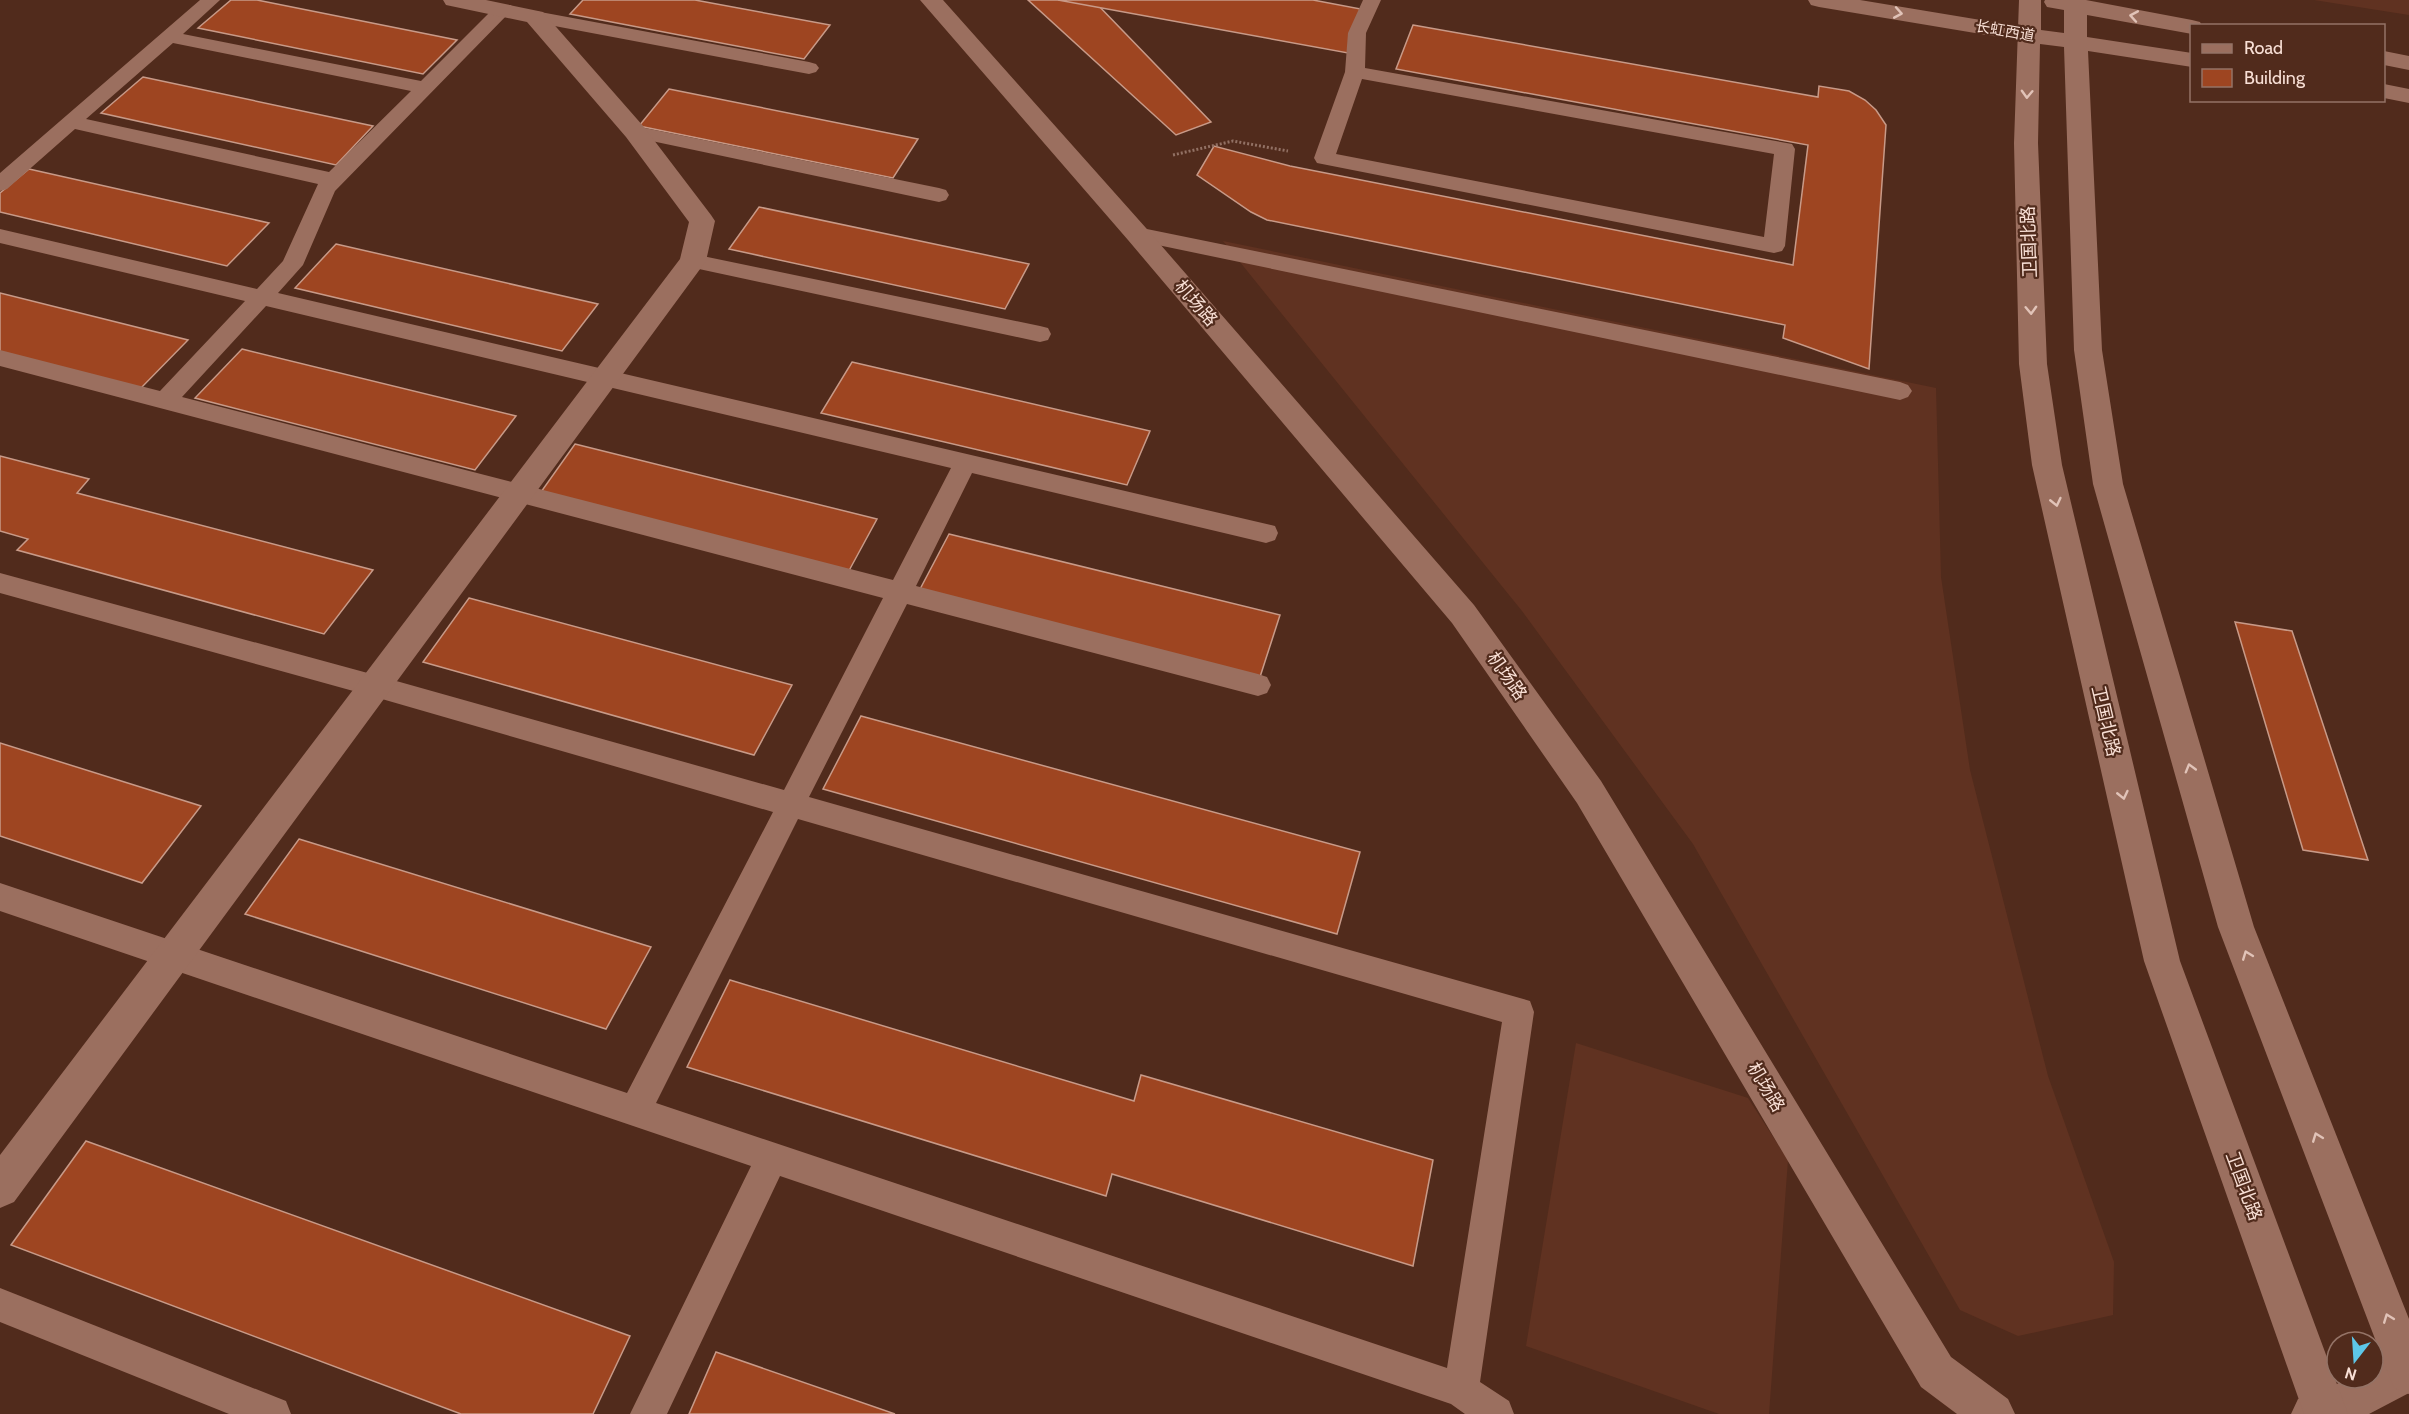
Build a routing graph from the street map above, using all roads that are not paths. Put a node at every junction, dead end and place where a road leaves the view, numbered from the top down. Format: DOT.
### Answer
graph roads {
  1 [pos="211,0"];
  2 [pos="454,0"];
  3 [pos="930,0"];
  4 [pos="1372,0"];
  5 [pos="1819,0"];
  6 [pos="2030,0"];
  7 [pos="2042,0"];
  8 [pos="2075,3"];
  9 [pos="504,9"];
  10 [pos="543,9"];
  11 [pos="2190,27"];
  12 [pos="2029,35"];
  13 [pos="168,37"];
  14 [pos="2077,43"];
  15 [pos="2385,58"];
  16 [pos="2190,60"];
  17 [pos="2409,63"];
  18 [pos="809,68"];
  19 [pos="1355,72"];
  20 [pos="424,88"];
  21 [pos="2385,92"];
  22 [pos="2409,96"];
  23 [pos="70,122"];
  24 [pos="635,132"];
  25 [pos="333,180"];
  26 [pos="0,184"];
  27 [pos="939,195"];
  28 [pos="1137,234"];
  29 [pos="0,236"];
  30 [pos="693,261"];
  31 [pos="264,297"];
  32 [pos="1040,334"];
  33 [pos="0,357"];
  34 [pos="605,378"];
  35 [pos="1900,391"];
  36 [pos="165,400"];
  37 [pos="966,462"];
  38 [pos="519,493"];
  39 [pos="1266,533"];
  40 [pos="0,583"];
  41 [pos="899,592"];
  42 [pos="1258,685"];
  43 [pos="375,686"];
  44 [pos="790,806"];
  45 [pos="0,897"];
  46 [pos="174,955"];
  47 [pos="635,1110"];
  48 [pos="772,1156"];
  49 [pos="0,1188"];
  50 [pos="0,1305"];
  51 [pos="2408,1372"];
  52 [pos="1461,1390"];
  53 [pos="273,1414"];
  54 [pos="648,1414"];
  55 [pos="1496,1414"];
  56 [pos="1993,1414"];
  57 [pos="2322,1414"];
  1 -- 13 [label="lane"];
  2 -- 9 [label="street"];
  3 -- 28 [label="street, 机场路"];
  4 -- 19 [label="lane"];
  5 -- 12 [label="street, 长虹西道, one-way"];
  6 -- 12 [label="street, 卫国北路"];
  7 -- 8 [label="street"];
  11 -- 8 [label="street, one-way"];
  8 -- 14 [label="street"];
  9 -- 10 [label="street"];
  9 -- 20 [label="lane"];
  10 -- 18 [label="lane"];
  10 -- 24 [label="street"];
  12 -- 14 [label="street, 长虹西道"];
  12 -- 57 [label="street, 卫国北路, one-way"];
  13 -- 20 [label="lane"];
  13 -- 23 [label="lane"];
  14 -- 16 [label="street, 长虹西道"];
  51 -- 14 [label="street, one-way"];
  15 -- 17 [label="street"];
  19 -- 19 [label="lane"];
  20 -- 25 [label="lane"];
  21 -- 22 [label="street"];
  23 -- 25 [label="lane"];
  23 -- 26 [label="lane"];
  24 -- 27 [label="lane"];
  24 -- 30 [label="street"];
  25 -- 31 [label="lane"];
  28 -- 35 [label="lane"];
  28 -- 56 [label="street, 机场路"];
  29 -- 31 [label="lane"];
  30 -- 32 [label="lane"];
  30 -- 34 [label="street"];
  31 -- 34 [label="lane"];
  31 -- 36 [label="lane"];
  33 -- 36 [label="lane"];
  34 -- 37 [label="lane"];
  34 -- 38 [label="street"];
  36 -- 38 [label="lane"];
  37 -- 39 [label="lane"];
  37 -- 41 [label="lane"];
  38 -- 41 [label="lane"];
  38 -- 43 [label="street"];
  40 -- 43 [label="lane"];
  41 -- 42 [label="lane"];
  41 -- 44 [label="lane"];
  43 -- 44 [label="lane"];
  43 -- 46 [label="street"];
  44 -- 47 [label="lane"];
  44 -- 52 [label="lane"];
  45 -- 46 [label="lane"];
  46 -- 47 [label="lane"];
  46 -- 49 [label="street"];
  47 -- 48 [label="lane"];
  48 -- 52 [label="lane"];
  48 -- 54 [label="lane"];
  50 -- 53 [label="lane"];
  51 -- 57 [label="street"];
  52 -- 55 [label="lane"];
}
